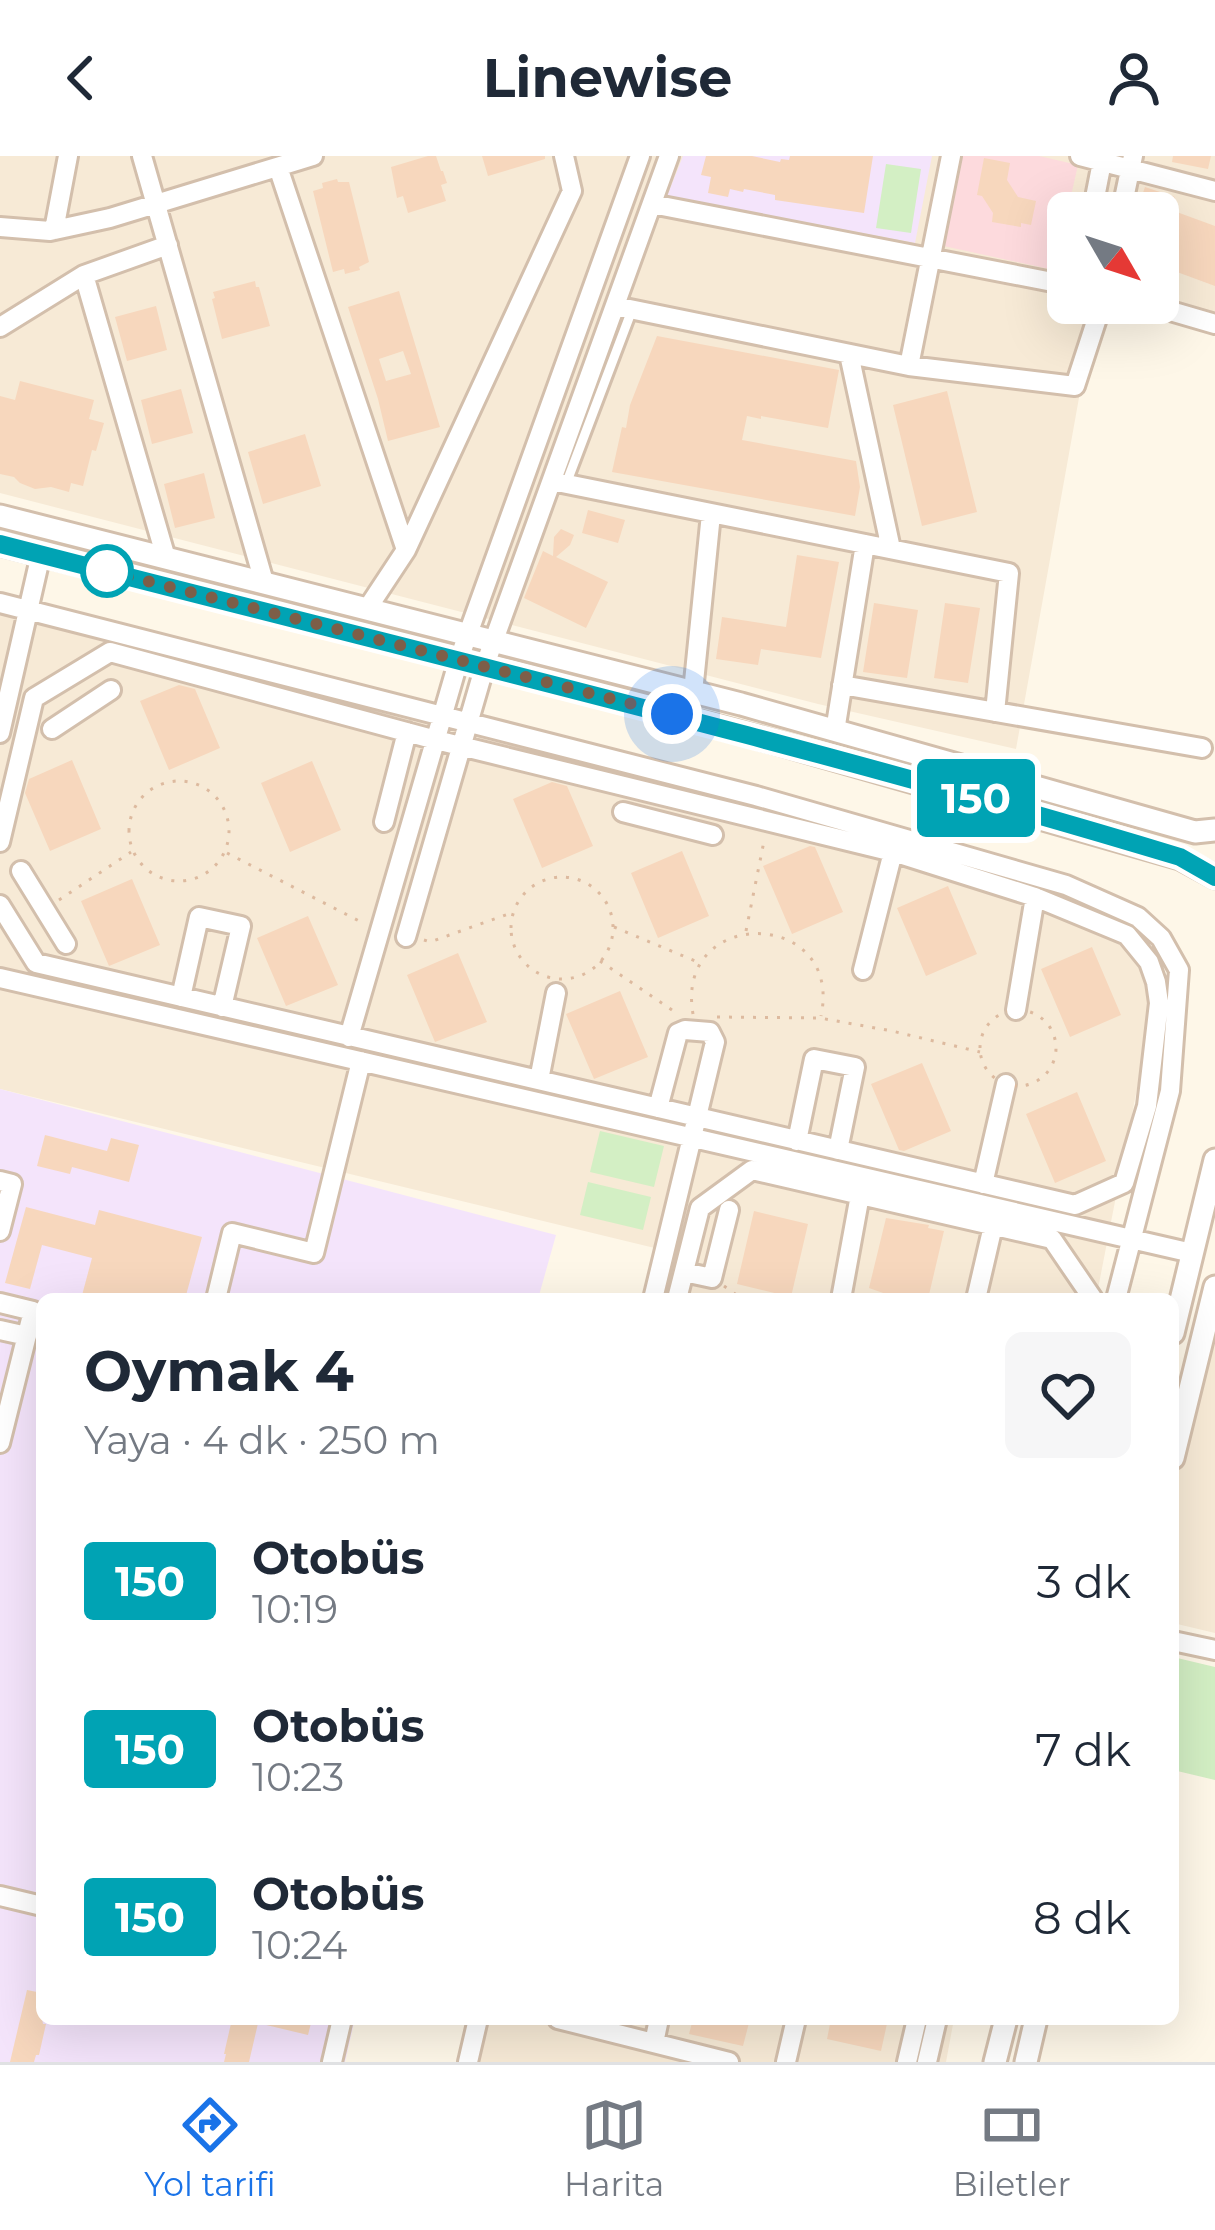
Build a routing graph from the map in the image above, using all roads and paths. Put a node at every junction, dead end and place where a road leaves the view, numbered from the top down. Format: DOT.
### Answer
graph roads {
  1 [pos="68,156"];
  2 [pos="142,156"];
  3 [pos="564,156"];
  4 [pos="640,156"];
  5 [pos="669,156"];
  6 [pos="951,156"];
  7 [pos="1080,156"];
  8 [pos="296,160"];
  9 [pos="1102,162"];
  10 [pos="1131,163"];
  11 [pos="1213,185"];
  12 [pos="1096,192"];
  13 [pos="156,203"];
  14 [pos="652,204"];
  15 [pos="0,227"];
  16 [pos="53,230"];
  17 [pos="168,245"];
  18 [pos="933,256"];
  19 [pos="84,274"];
  20 [pos="1047,280"];
  21 [pos="623,308"];
  22 [pos="1179,314"];
  23 [pos="1095,324"];
  24 [pos="1215,324"];
  25 [pos="0,327"];
  26 [pos="849,354"];
  27 [pos="909,366"];
  28 [pos="559,483"];
  29 [pos="712,514"];
  30 [pos="0,516"];
  31 [pos="0,544"];
  32 [pos="865,544"];
  33 [pos="890,549"];
  34 [pos="406,550"];
  35 [pos="41,554"];
  36 [pos="166,558"];
  37 [pos="264,582"];
  38 [pos="0,603"];
  39 [pos="367,609"];
  40 [pos="28,610"];
  41 [pos="467,635"];
  42 [pos="494,642"];
  43 [pos="459,659"];
  44 [pos="485,665"];
  45 [pos="63,680"];
  46 [pos="842,685"];
  47 [pos="112,690"];
  48 [pos="693,692"];
  49 [pos="83,709"];
  50 [pos="995,712"];
  51 [pos="443,715"];
  52 [pos="468,721"];
  53 [pos="52,730"];
  54 [pos="835,731"];
  55 [pos="407,732"];
  56 [pos="0,734"];
  57 [pos="436,740"];
  58 [pos="461,746"];
  59 [pos="1202,748"];
  60 [pos="673,798"];
  61 [pos="622,812"];
  62 [pos="768,821"];
  63 [pos="384,822"];
  64 [pos="667,823"];
  65 [pos="1215,830"];
  66 [pos="713,835"];
  67 [pos="0,842"];
  68 [pos="133,851"];
  69 [pos="224,852"];
  70 [pos="892,852"];
  71 [pos="21,872"];
  72 [pos="1215,877"];
  73 [pos="394,887"];
  74 [pos="418,895"];
  75 [pos="1035,898"];
  76 [pos="0,904"];
  77 [pos="45,909"];
  78 [pos="513,913"];
  79 [pos="613,927"];
  80 [pos="14,928"];
  81 [pos="381,932"];
  82 [pos="746,933"];
  83 [pos="406,937"];
  84 [pos="67,944"];
  85 [pos="600,961"];
  86 [pos="701,963"];
  87 [pos="863,970"];
  88 [pos="0,978"];
  89 [pos="556,993"];
  90 [pos="181,997"];
  91 [pos="221,1007"];
  92 [pos="1016,1010"];
  93 [pos="715,1016"];
  94 [pos="820,1018"];
  95 [pos="349,1036"];
  96 [pos="980,1052"];
  97 [pos="361,1061"];
  98 [pos="539,1081"];
  99 [pos="1006,1084"];
  100 [pos="658,1108"];
  101 [pos="698,1117"];
  102 [pos="692,1138"];
  103 [pos="797,1141"];
  104 [pos="838,1150"];
  105 [pos="1215,1160"];
  106 [pos="0,1181"];
  107 [pos="983,1184"];
  108 [pos="860,1195"];
  109 [pos="729,1210"];
  110 [pos="993,1226"];
  111 [pos="0,1231"];
  112 [pos="1131,1238"];
  113 [pos="1192,1252"];
  114 [pos="684,1272"];
  115 [pos="712,1278"];
  116 [pos="1215,1288"];
  117 [pos="217,1293"];
  118 [pos="654,1293"];
  119 [pos="679,1293"];
  120 [pos="733,1293"];
  121 [pos="842,1293"];
  122 [pos="977,1293"];
  123 [pos="1089,1293"];
  124 [pos="1117,1293"];
  125 [pos="0,1303"];
  126 [pos="1179,1307"];
  127 [pos="0,1330"];
  128 [pos="26,1336"];
  129 [pos="1179,1434"];
  130 [pos="0,1443"];
  131 [pos="1179,1642"];
  132 [pos="1215,1650"];
  133 [pos="0,1896"];
  134 [pos="36,1905"];
  135 [pos="341,2025"];
  136 [pos="477,2025"];
  137 [pos="582,2025"];
  138 [pos="658,2025"];
  139 [pos="795,2025"];
  140 [pos="916,2025"];
  141 [pos="936,2025"];
  142 [pos="1004,2025"];
  143 [pos="1035,2025"];
  144 [pos="654,2043"];
  145 [pos="332,2062"];
  146 [pos="468,2062"];
  147 [pos="729,2062"];
  148 [pos="786,2062"];
  149 [pos="907,2062"];
  150 [pos="927,2062"];
  151 [pos="995,2062"];
  152 [pos="1026,2062"];
  1 -- 16 [label="street"];
  2 -- 13 [label="street"];
  3 -- 34 [label="street"];
  4 -- 41 [label="street"];
  5 -- 14 [label="street"];
  6 -- 18 [label="street"];
  7 -- 9 [label="street"];
  8 -- 13 [label="street"];
  8 -- 34 [label="street"];
  9 -- 10 [label="street"];
  9 -- 12 [label="street"];
  10 -- 11 [label="street"];
  13 -- 16 [label="street"];
  13 -- 17 [label="street"];
  14 -- 18 [label="street"];
  14 -- 21 [label="street"];
  15 -- 16 [label="street"];
  17 -- 19 [label="street"];
  17 -- 37 [label="street"];
  18 -- 20 [label="street"];
  18 -- 27 [label="street"];
  19 -- 25 [label="street"];
  19 -- 36 [label="street"];
  21 -- 26 [label="street"];
  21 -- 28 [label="street"];
  22 -- 24 [label="street"];
  23 -- 27 [label="street"];
  26 -- 27 [label="street"];
  26 -- 33 [label="street"];
  28 -- 29 [label="street"];
  28 -- 42 [label="street"];
  29 -- 32 [label="street"];
  29 -- 48 [label="street"];
  30 -- 36 [label="street"];
  31 -- 35 [label="street"];
  32 -- 33 [label="street"];
  32 -- 46 [label="street"];
  33 -- 50 [label="street"];
  34 -- 39 [label="street"];
  35 -- 40 [label="street"];
  35 -- 43 [label="street"];
  36 -- 37 [label="street"];
  37 -- 39 [label="street"];
  38 -- 40 [label="street"];
  39 -- 41 [label="street"];
  40 -- 51 [label="street"];
  40 -- 56 [label="street"];
  41 -- 42 [label="street"];
  41 -- 43 [label="street"];
  42 -- 44 [label="street"];
  42 -- 48 [label="street"];
  43 -- 44 [label="street"];
  43 -- 51 [label="street"];
  44 -- 52 [label="street"];
  44 -- 72 [label="street"];
  45 -- 49 [label="street"];
  45 -- 55 [label="street"];
  45 -- 67 [label="street"];
  46 -- 50 [label="street"];
  46 -- 54 [label="street"];
  47 -- 49 [label="street"];
  48 -- 54 [label="street"];
  49 -- 53 [label="street"];
  50 -- 59 [label="street"];
  51 -- 52 [label="street"];
  51 -- 57 [label="street"];
  52 -- 58 [label="street"];
  52 -- 112 [label="street"];
  54 -- 65 [label="street"];
  55 -- 57 [label="street"];
  55 -- 63 [label="street"];
  57 -- 58 [label="street"];
  57 -- 73 [label="street"];
  58 -- 60 [label="street"];
  58 -- 74 [label="street"];
  60 -- 62 [label="street"];
  60 -- 64 [label="street"];
  61 -- 64 [label="street"];
  62 -- 70 [label="street"];
  62 -- 82 [label="path"];
  64 -- 66 [label="street"];
  68 -- 69 [label="path"];
  68 -- 69 [label="path"];
  68 -- 77 [label="path"];
  69 -- 81 [label="path"];
  70 -- 75 [label="street"];
  70 -- 87 [label="street"];
  71 -- 77 [label="street"];
  73 -- 74 [label="street"];
  73 -- 81 [label="street"];
  74 -- 83 [label="street"];
  75 -- 92 [label="street"];
  75 -- 107 [label="street"];
  76 -- 80 [label="street"];
  77 -- 80 [label="street"];
  77 -- 84 [label="street"];
  78 -- 79 [label="path"];
  78 -- 83 [label="path"];
  78 -- 85 [label="path"];
  79 -- 85 [label="path"];
  79 -- 86 [label="path"];
  80 -- 90 [label="street"];
  81 -- 95 [label="street"];
  82 -- 86 [label="path"];
  82 -- 94 [label="path"];
  85 -- 86 [label="path"];
  88 -- 97 [label="street"];
  89 -- 98 [label="street"];
  90 -- 91 [label="street"];
  90 -- 91 [label="street"];
  91 -- 95 [label="street"];
  92 -- 96 [label="path"];
  92 -- 99 [label="path"];
  93 -- 94 [label="path"];
  94 -- 96 [label="path"];
  95 -- 98 [label="street"];
  96 -- 99 [label="path"];
  97 -- 102 [label="street"];
  97 -- 117 [label="street"];
  98 -- 100 [label="street"];
  99 -- 107 [label="street"];
  100 -- 101 [label="street"];
  100 -- 101 [label="street"];
  101 -- 102 [label="street"];
  101 -- 103 [label="street"];
  102 -- 112 [label="street"];
  102 -- 118 [label="street"];
  103 -- 104 [label="street"];
  103 -- 104 [label="street"];
  104 -- 107 [label="street"];
  105 -- 113 [label="street"];
  106 -- 111 [label="street"];
  108 -- 110 [label="street"];
  108 -- 114 [label="street"];
  108 -- 121 [label="street"];
  109 -- 115 [label="street"];
  110 -- 122 [label="street"];
  110 -- 123 [label="street"];
  112 -- 113 [label="street"];
  112 -- 124 [label="street"];
  113 -- 126 [label="street"];
  114 -- 115 [label="street"];
  114 -- 119 [label="street"];
  115 -- 120 [label="path"];
  116 -- 129 [label="street"];
  125 -- 128 [label="street"];
  127 -- 128 [label="street"];
  128 -- 130 [label="street"];
  131 -- 132 [label="street"];
  133 -- 134 [label="street"];
  135 -- 145 [label="street"];
  136 -- 146 [label="street"];
  137 -- 144 [label="street"];
  138 -- 144 [label="street"];
  139 -- 148 [label="street"];
  140 -- 149 [label="street"];
  141 -- 150 [label="street"];
  142 -- 151 [label="street"];
  143 -- 152 [label="street"];
  144 -- 147 [label="street"];
}
